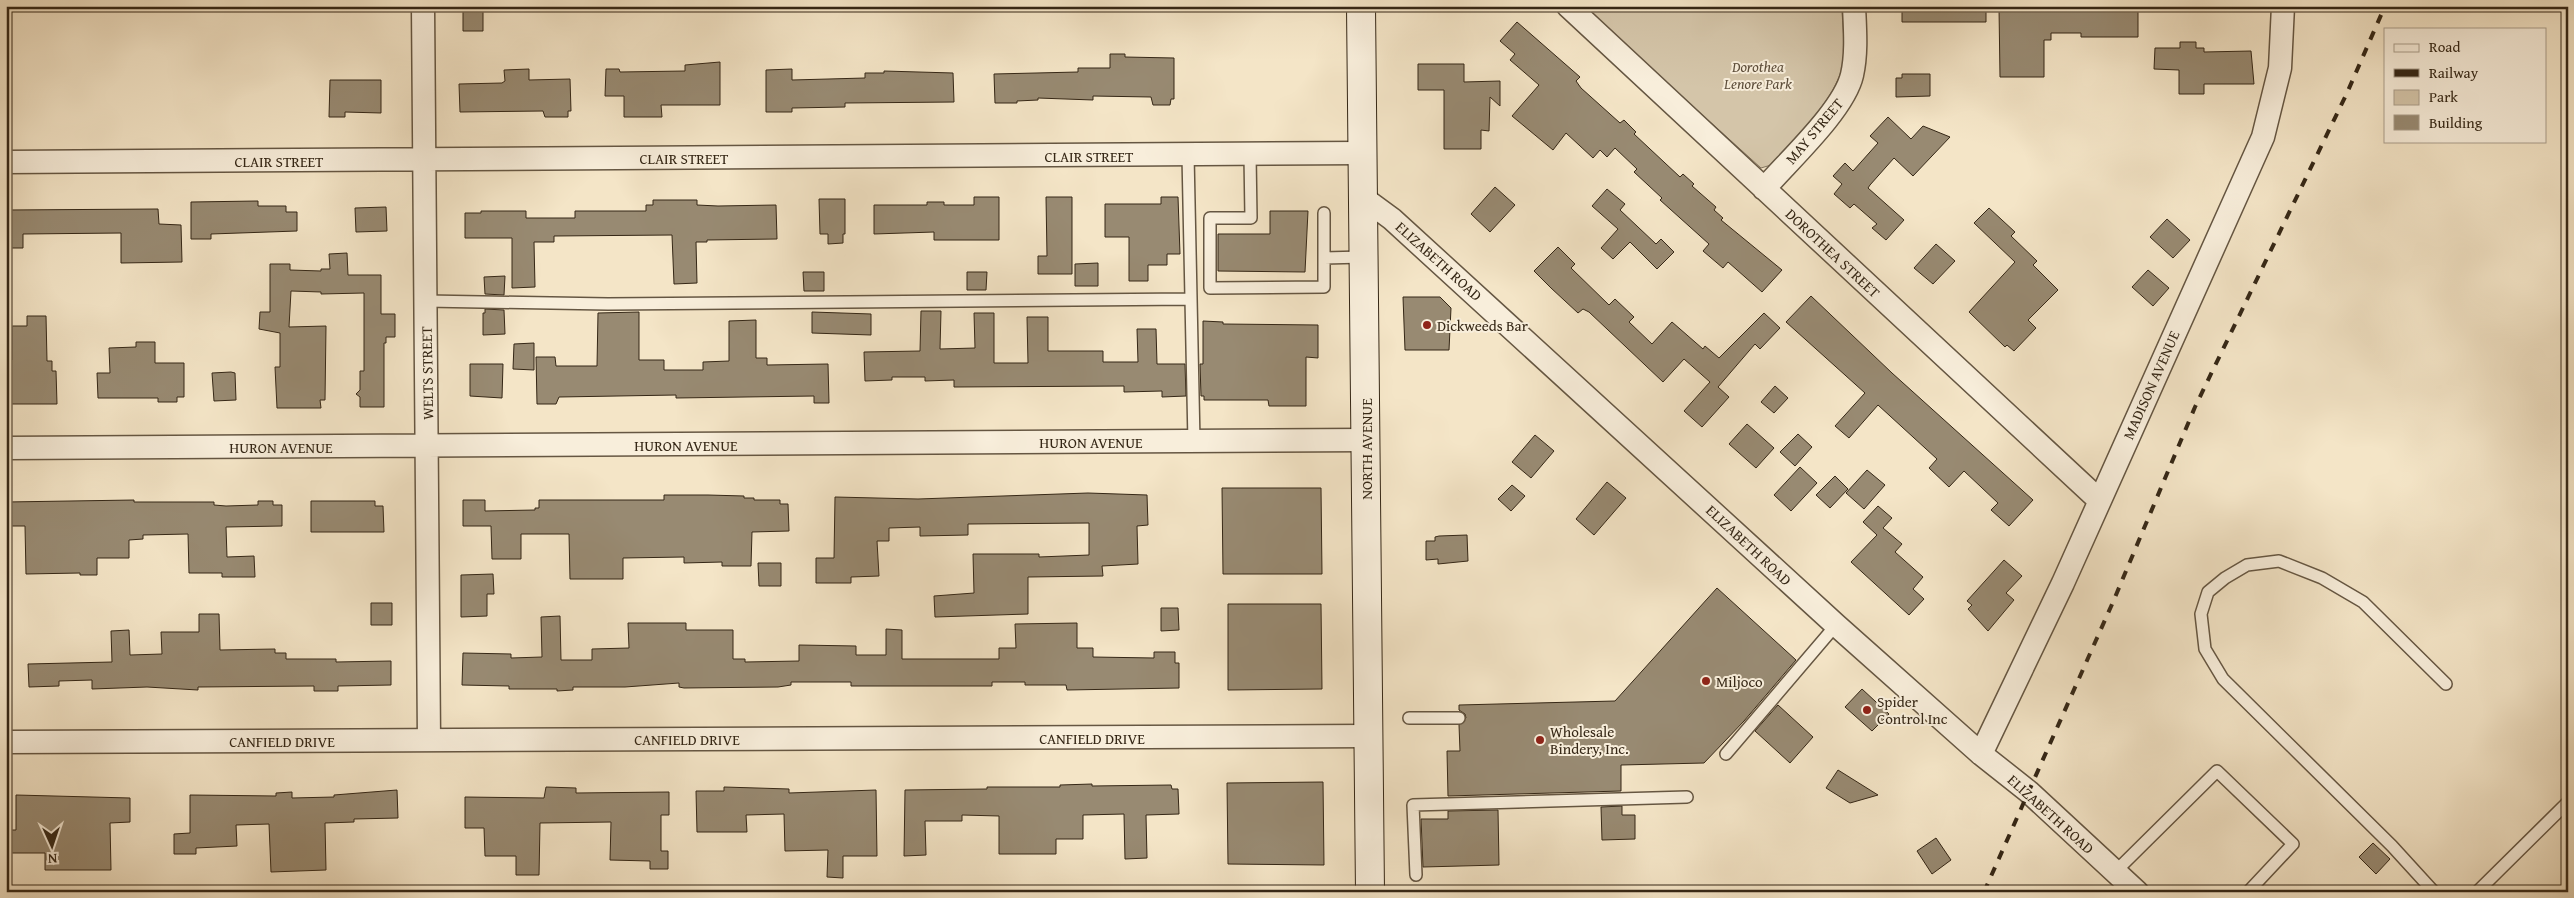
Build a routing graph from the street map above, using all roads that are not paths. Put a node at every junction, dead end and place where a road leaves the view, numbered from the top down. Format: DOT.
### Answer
graph roads {
  1 [pos="423,6"];
  2 [pos="1361,6"];
  3 [pos="1568,6"];
  4 [pos="1854,6"];
  5 [pos="2283,6"];
  6 [pos="1362,153"];
  7 [pos="1188,155"];
  8 [pos="1250,155"];
  9 [pos="425,160"];
  10 [pos="6,162"];
  11 [pos="1764,189"];
  12 [pos="1362,197"];
  13 [pos="1324,213"];
  14 [pos="1363,257"];
  15 [pos="1324,258"];
  16 [pos="1191,299"];
  17 [pos="426,301"];
  18 [pos="1366,440"];
  19 [pos="1194,442"];
  20 [pos="427,446"];
  21 [pos="6,448"];
  22 [pos="2099,500"];
  23 [pos="1836,625"];
  24 [pos="2446,684"];
  25 [pos="1409,718"];
  26 [pos="1459,718"];
  27 [pos="1368,736"];
  28 [pos="429,740"];
  29 [pos="6,742"];
  30 [pos="1726,754"];
  31 [pos="1981,754"];
  32 [pos="1688,797"];
  33 [pos="2568,802"];
  34 [pos="2115,872"];
  35 [pos="1416,875"];
  36 [pos="1370,892"];
  37 [pos="2136,892"];
  38 [pos="2248,892"];
  39 [pos="2434,892"];
  40 [pos="2477,892"];
  1 -- 9 [label="street, WELTS STREET"];
  2 -- 6 [label="main road, NORTH AVENUE"];
  3 -- 11 [label="street, DOROTHEA STREET"];
  4 -- 11 [label="street, MAY STREET"];
  5 -- 22 [label="street, MADISON AVENUE"];
  6 -- 8 [label="street, CLAIR STREET"];
  6 -- 12 [label="main road, NORTH AVENUE"];
  7 -- 8 [label="street, CLAIR STREET"];
  7 -- 9 [label="street, CLAIR STREET"];
  7 -- 16 [label="lane"];
  8 -- 15 [label="lane"];
  9 -- 10 [label="street, CLAIR STREET"];
  9 -- 17 [label="street, WELTS STREET"];
  11 -- 22 [label="street, DOROTHEA STREET"];
  12 -- 14 [label="main road, NORTH AVENUE"];
  12 -- 23 [label="street, ELIZABETH ROAD"];
  13 -- 15 [label="lane"];
  14 -- 15 [label="lane"];
  14 -- 18 [label="main road, NORTH AVENUE"];
  16 -- 17 [label="lane"];
  16 -- 19 [label="lane"];
  17 -- 20 [label="street, WELTS STREET"];
  18 -- 19 [label="street, HURON AVENUE"];
  18 -- 27 [label="main road, NORTH AVENUE"];
  19 -- 20 [label="street, HURON AVENUE"];
  20 -- 21 [label="street, HURON AVENUE"];
  20 -- 28 [label="street, WELTS STREET"];
  22 -- 31 [label="street, MADISON AVENUE"];
  23 -- 30 [label="lane"];
  23 -- 31 [label="street, ELIZABETH ROAD"];
  24 -- 39 [label="lane"];
  25 -- 26 [label="lane"];
  27 -- 28 [label="street, CANFIELD DRIVE"];
  27 -- 36 [label="main road, NORTH AVENUE"];
  28 -- 29 [label="street, CANFIELD DRIVE"];
  31 -- 34 [label="street, ELIZABETH ROAD"];
  32 -- 35 [label="lane"];
  33 -- 40 [label="lane"];
  34 -- 37 [label="street, ELIZABETH ROAD"];
  34 -- 38 [label="lane"];
}
